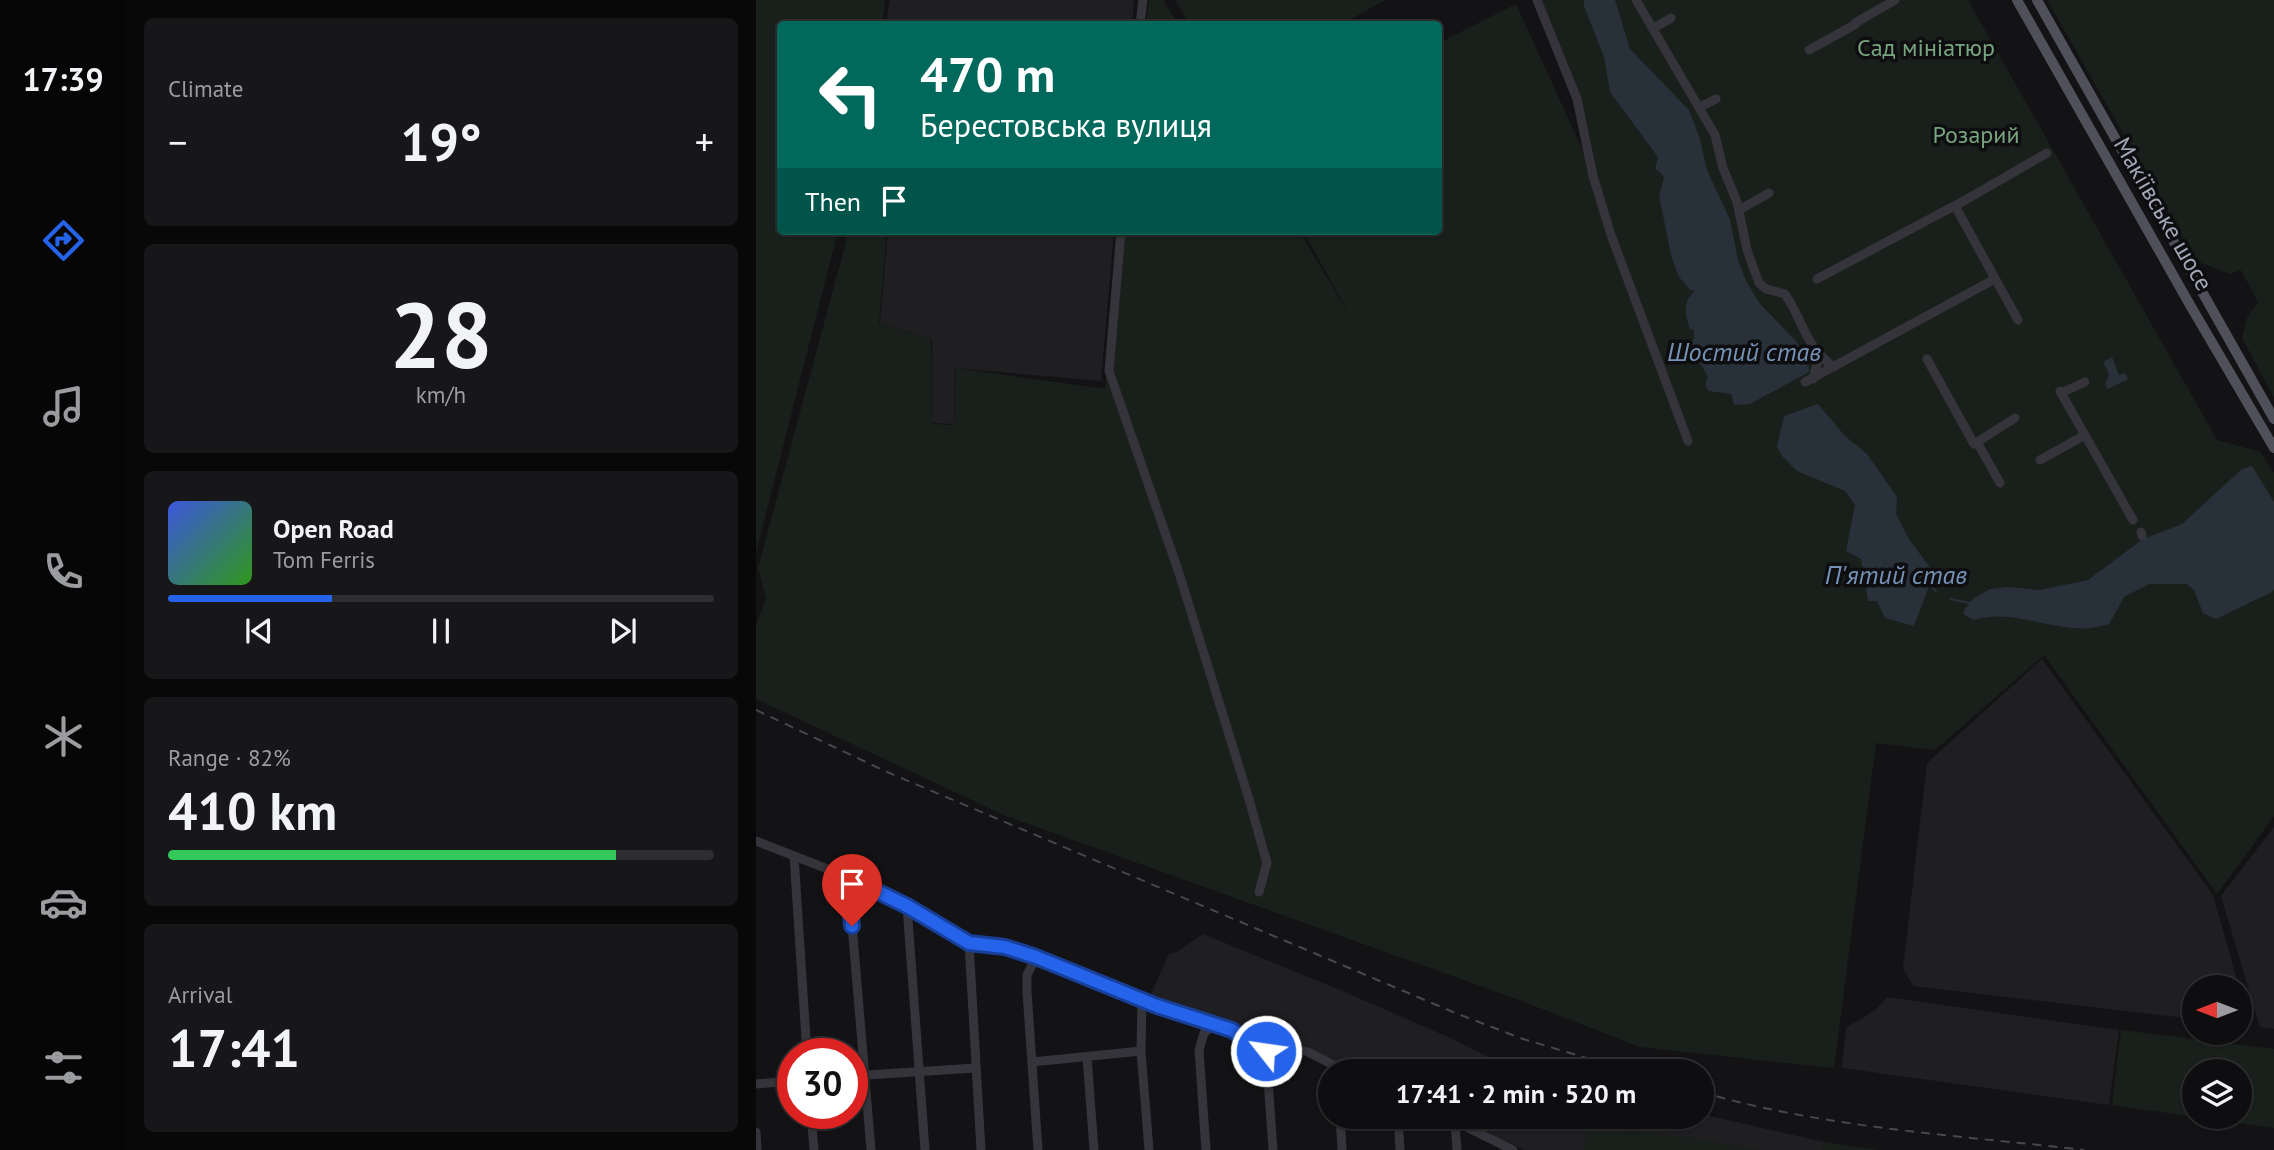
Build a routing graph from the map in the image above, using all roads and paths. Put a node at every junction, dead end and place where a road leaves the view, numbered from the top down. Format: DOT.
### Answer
graph roads {
  1 [pos="1143,0"];
  2 [pos="1537,0"];
  3 [pos="1636,0"];
  4 [pos="1895,0"];
  5 [pos="2017,0"];
  6 [pos="2037,0"];
  7 [pos="1671,18"];
  8 [pos="1140,21"];
  9 [pos="1654,28"];
  10 [pos="1809,50"];
  11 [pos="1716,99"];
  12 [pos="1700,107"];
  13 [pos="2047,153"];
  14 [pos="1769,192"];
  15 [pos="1954,206"];
  16 [pos="1739,210"];
  17 [pos="1121,235"];
  18 [pos="1817,279"];
  19 [pos="1995,279"];
  20 [pos="2018,320"];
  21 [pos="1819,356"];
  22 [pos="1927,359"];
  23 [pos="1834,367"];
  24 [pos="2085,382"];
  25 [pos="2015,418"];
  26 [pos="2274,419"];
  27 [pos="2085,435"];
  28 [pos="1688,441"];
  29 [pos="1977,442"];
  30 [pos="2274,448"];
  31 [pos="2040,460"];
  32 [pos="2000,483"];
  33 [pos="2134,520"];
  34 [pos="756,841"];
  35 [pos="794,856"];
  36 [pos="848,877"];
  37 [pos="1259,892"];
  38 [pos="907,906"];
  39 [pos="969,943"];
  40 [pos="1036,957"];
  41 [pos="1142,1000"];
  42 [pos="1212,1026"];
  43 [pos="806,1038"];
  44 [pos="862,1038"];
  45 [pos="1142,1051"];
  46 [pos="1266,1051"];
  47 [pos="1087,1057"];
  48 [pos="1320,1059"];
  49 [pos="1032,1062"];
  50 [pos="975,1068"];
  51 [pos="919,1070"];
  52 [pos="868,1075"];
  53 [pos="777,1082"];
  54 [pos="756,1084"];
  55 [pos="868,1112"];
  56 [pos="812,1129"];
  57 [pos="1341,1129"];
  58 [pos="1399,1129"];
  59 [pos="1455,1129"];
  60 [pos="1466,1129"];
  61 [pos="756,1132"];
  62 [pos="758,1150"];
  63 [pos="814,1150"];
  64 [pos="871,1150"];
  65 [pos="925,1150"];
  66 [pos="981,1150"];
  67 [pos="1038,1150"];
  68 [pos="1094,1150"];
  69 [pos="1149,1150"];
  70 [pos="1206,1150"];
  71 [pos="1273,1150"];
  72 [pos="1342,1150"];
  73 [pos="1400,1150"];
  74 [pos="1457,1150"];
  75 [pos="1513,1150"];
  1 -- 8 [label="street"];
  2 -- 28 [label="street"];
  3 -- 9 [label="street"];
  4 -- 10 [label="street"];
  5 -- 30 [label="main road, Макіївське шосе"];
  6 -- 26 [label="main road, Макіївське шосе"];
  7 -- 9 [label="street"];
  9 -- 12 [label="street"];
  11 -- 12 [label="street"];
  12 -- 16 [label="street"];
  13 -- 19 [label="street"];
  14 -- 16 [label="street"];
  15 -- 18 [label="street"];
  16 -- 21 [label="street"];
  17 -- 37 [label="street"];
  19 -- 20 [label="street"];
  19 -- 23 [label="street"];
  21 -- 23 [label="street"];
  21 -- 23 [label="street"];
  22 -- 29 [label="street"];
  24 -- 27 [label="street"];
  25 -- 29 [label="street"];
  27 -- 31 [label="street"];
  27 -- 33 [label="street"];
  29 -- 32 [label="street"];
  34 -- 35 [label="street"];
  35 -- 36 [label="street"];
  35 -- 43 [label="street"];
  36 -- 38 [label="street"];
  36 -- 44 [label="street"];
  38 -- 39 [label="street"];
  38 -- 51 [label="street"];
  39 -- 40 [label="street"];
  39 -- 50 [label="street"];
  40 -- 41 [label="street"];
  40 -- 49 [label="street"];
  41 -- 42 [label="street"];
  41 -- 45 [label="street"];
  42 -- 46 [label="street"];
  42 -- 70 [label="street"];
  45 -- 47 [label="street"];
  45 -- 69 [label="street"];
  46 -- 48 [label="street"];
  46 -- 71 [label="street"];
  47 -- 49 [label="street"];
  47 -- 68 [label="street"];
  49 -- 67 [label="street"];
  50 -- 51 [label="street"];
  50 -- 66 [label="street"];
  51 -- 52 [label="street"];
  51 -- 65 [label="street"];
  53 -- 54 [label="street"];
  55 -- 64 [label="street"];
  56 -- 63 [label="street"];
  57 -- 72 [label="street"];
  58 -- 73 [label="street"];
  59 -- 74 [label="street"];
  60 -- 75 [label="street"];
  61 -- 62 [label="street"];
}
